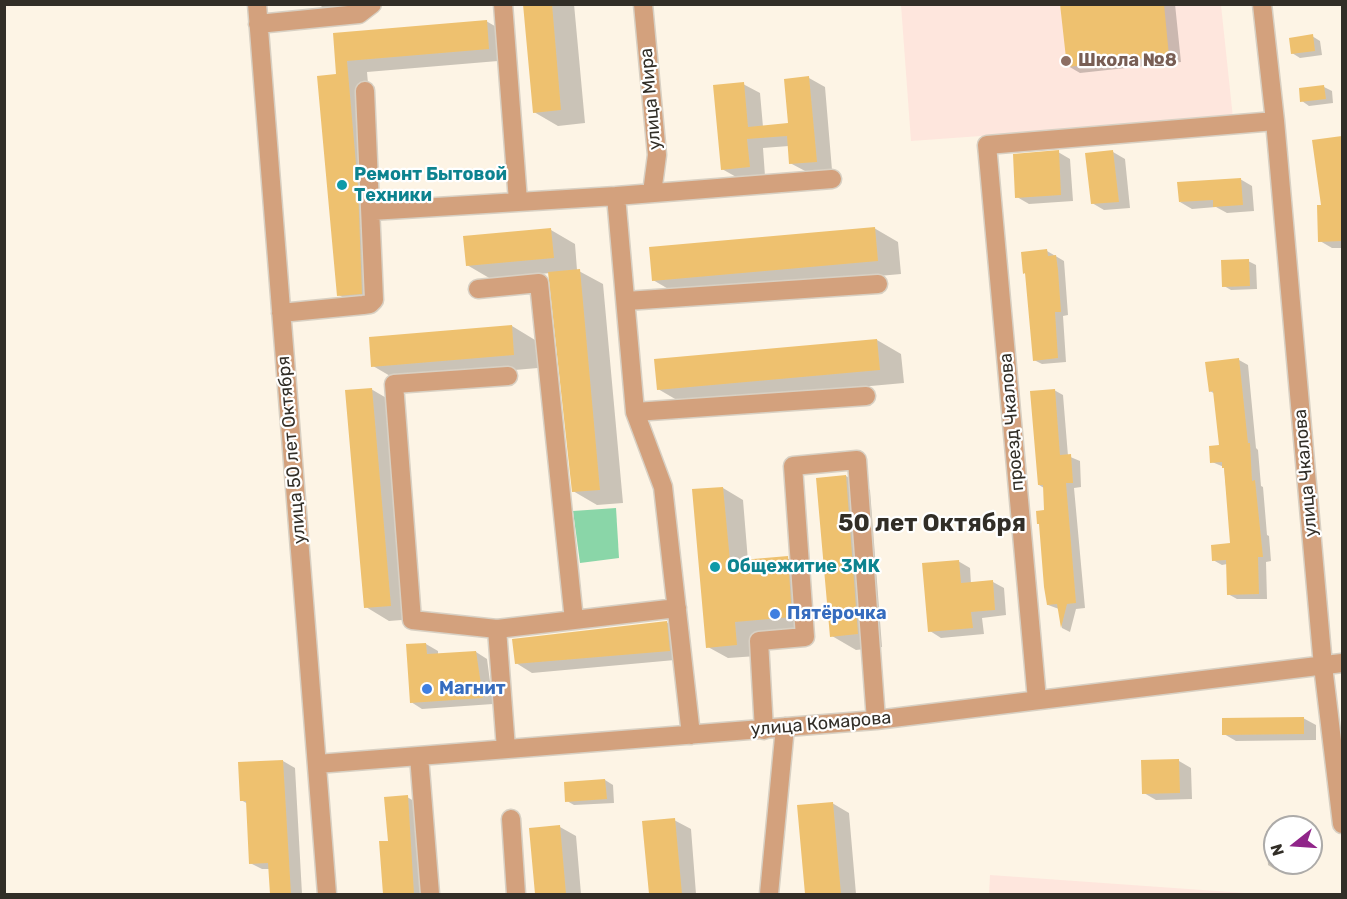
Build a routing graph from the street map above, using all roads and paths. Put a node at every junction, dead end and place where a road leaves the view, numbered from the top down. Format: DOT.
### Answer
graph roads {
  1 [pos="256,4"];
  2 [pos="372,4"];
  3 [pos="503,4"];
  4 [pos="643,4"];
  5 [pos="1262,4"];
  6 [pos="258,24"];
  7 [pos="365,91"];
  8 [pos="1275,120"];
  9 [pos="831,179"];
  10 [pos="652,193"];
  11 [pos="616,196"];
  12 [pos="518,201"];
  13 [pos="371,211"];
  14 [pos="878,284"];
  15 [pos="478,290"];
  16 [pos="626,301"];
  17 [pos="281,313"];
  18 [pos="508,376"];
  19 [pos="866,396"];
  20 [pos="635,412"];
  21 [pos="676,608"];
  22 [pos="574,620"];
  23 [pos="497,629"];
  24 [pos="1342,663"];
  25 [pos="1323,666"];
  26 [pos="1037,700"];
  27 [pos="876,720"];
  28 [pos="785,728"];
  29 [pos="764,730"];
  30 [pos="691,735"];
  31 [pos="506,749"];
  32 [pos="419,756"];
  33 [pos="317,764"];
  34 [pos="511,819"];
  35 [pos="1342,824"];
  36 [pos="327,894"];
  37 [pos="430,894"];
  38 [pos="516,894"];
  39 [pos="769,894"];
  1 -- 6 [label="street, улица 50 лет Октября"];
  2 -- 6 [label="street"];
  3 -- 12 [label="street"];
  4 -- 10 [label="street, улица Мира"];
  5 -- 8 [label="street, улица Чкалова"];
  6 -- 17 [label="street, улица 50 лет Октября"];
  7 -- 13 [label="street"];
  8 -- 25 [label="street, улица Чкалова"];
  8 -- 26 [label="street, проезд Чкалова"];
  9 -- 10 [label="street"];
  10 -- 11 [label="street"];
  11 -- 12 [label="street"];
  11 -- 16 [label="street"];
  12 -- 13 [label="street"];
  13 -- 17 [label="street"];
  14 -- 16 [label="street"];
  15 -- 22 [label="street"];
  16 -- 20 [label="street"];
  17 -- 33 [label="street, улица 50 лет Октября"];
  18 -- 23 [label="street"];
  19 -- 20 [label="street"];
  20 -- 21 [label="street"];
  21 -- 22 [label="street"];
  21 -- 30 [label="street"];
  22 -- 23 [label="street"];
  23 -- 31 [label="street"];
  24 -- 25 [label="street, улица Комарова"];
  25 -- 26 [label="street, улица Комарова"];
  25 -- 35 [label="street, улица Чкалова"];
  26 -- 27 [label="street, улица Комарова"];
  27 -- 28 [label="street, улица Комарова"];
  27 -- 29 [label="street"];
  28 -- 29 [label="street, улица Комарова"];
  28 -- 39 [label="street"];
  29 -- 30 [label="street, улица Комарова"];
  30 -- 31 [label="street, улица Комарова"];
  31 -- 32 [label="street, улица Комарова"];
  32 -- 33 [label="street, улица Комарова"];
  32 -- 37 [label="street"];
  33 -- 36 [label="street, улица 50 лет Октября"];
  34 -- 38 [label="street"];
}
